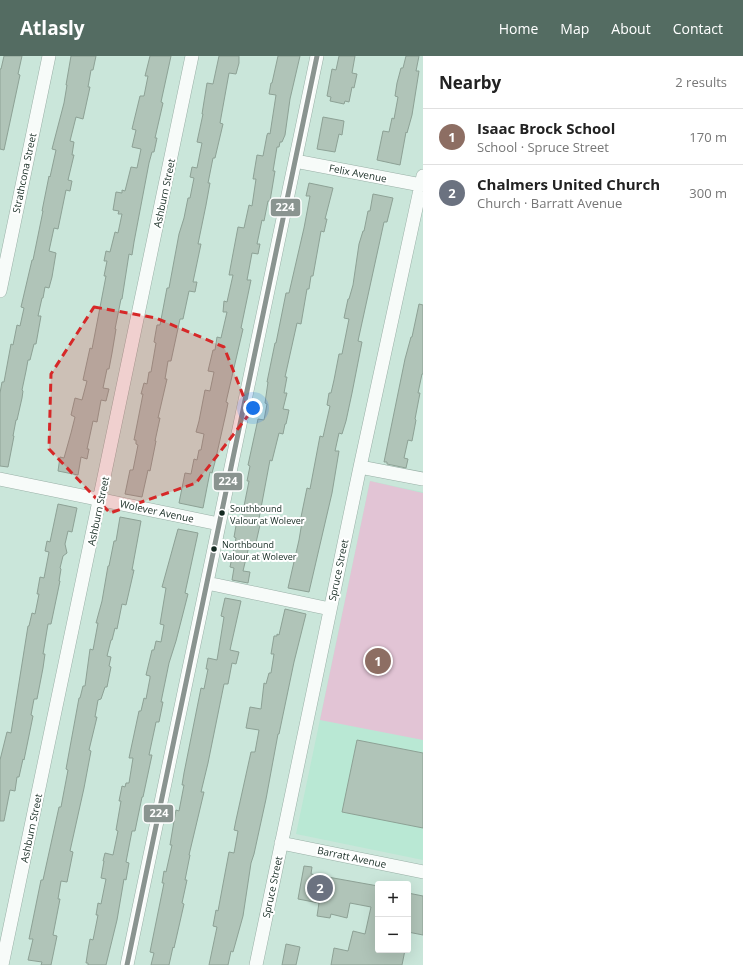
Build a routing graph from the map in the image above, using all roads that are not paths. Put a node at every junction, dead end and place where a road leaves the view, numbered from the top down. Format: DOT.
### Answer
graph roads {
  1 [pos="49,56"];
  2 [pos="192,56"];
  3 [pos="317,56"];
  4 [pos="295,161"];
  5 [pos="422,180"];
  6 [pos="0,291"];
  7 [pos="360,466"];
  8 [pos="0,479"];
  9 [pos="423,480"];
  10 [pos="100,499"];
  11 [pos="219,524"];
  12 [pos="207,583"];
  13 [pos="330,609"];
  14 [pos="282,843"];
  15 [pos="423,872"];
  16 [pos="2,965"];
  17 [pos="127,965"];
  18 [pos="256,965"];
  1 -- 6 [label="street, Strathcona Street"];
  2 -- 10 [label="street, Ashburn Street"];
  3 -- 4 [label="street"];
  4 -- 5 [label="street, Felix Avenue"];
  4 -- 11 [label="street"];
  5 -- 7 [label="street, Spruce Street"];
  7 -- 9 [label="street"];
  7 -- 13 [label="street, Spruce Street"];
  8 -- 10 [label="street, Wolever Avenue"];
  10 -- 11 [label="street, Wolever Avenue"];
  10 -- 16 [label="street, Ashburn Street"];
  11 -- 12 [label="street"];
  12 -- 13 [label="street"];
  12 -- 17 [label="street"];
  13 -- 14 [label="street, Spruce Street"];
  14 -- 15 [label="street, Barratt Avenue"];
  14 -- 18 [label="street, Spruce Street"];
}
